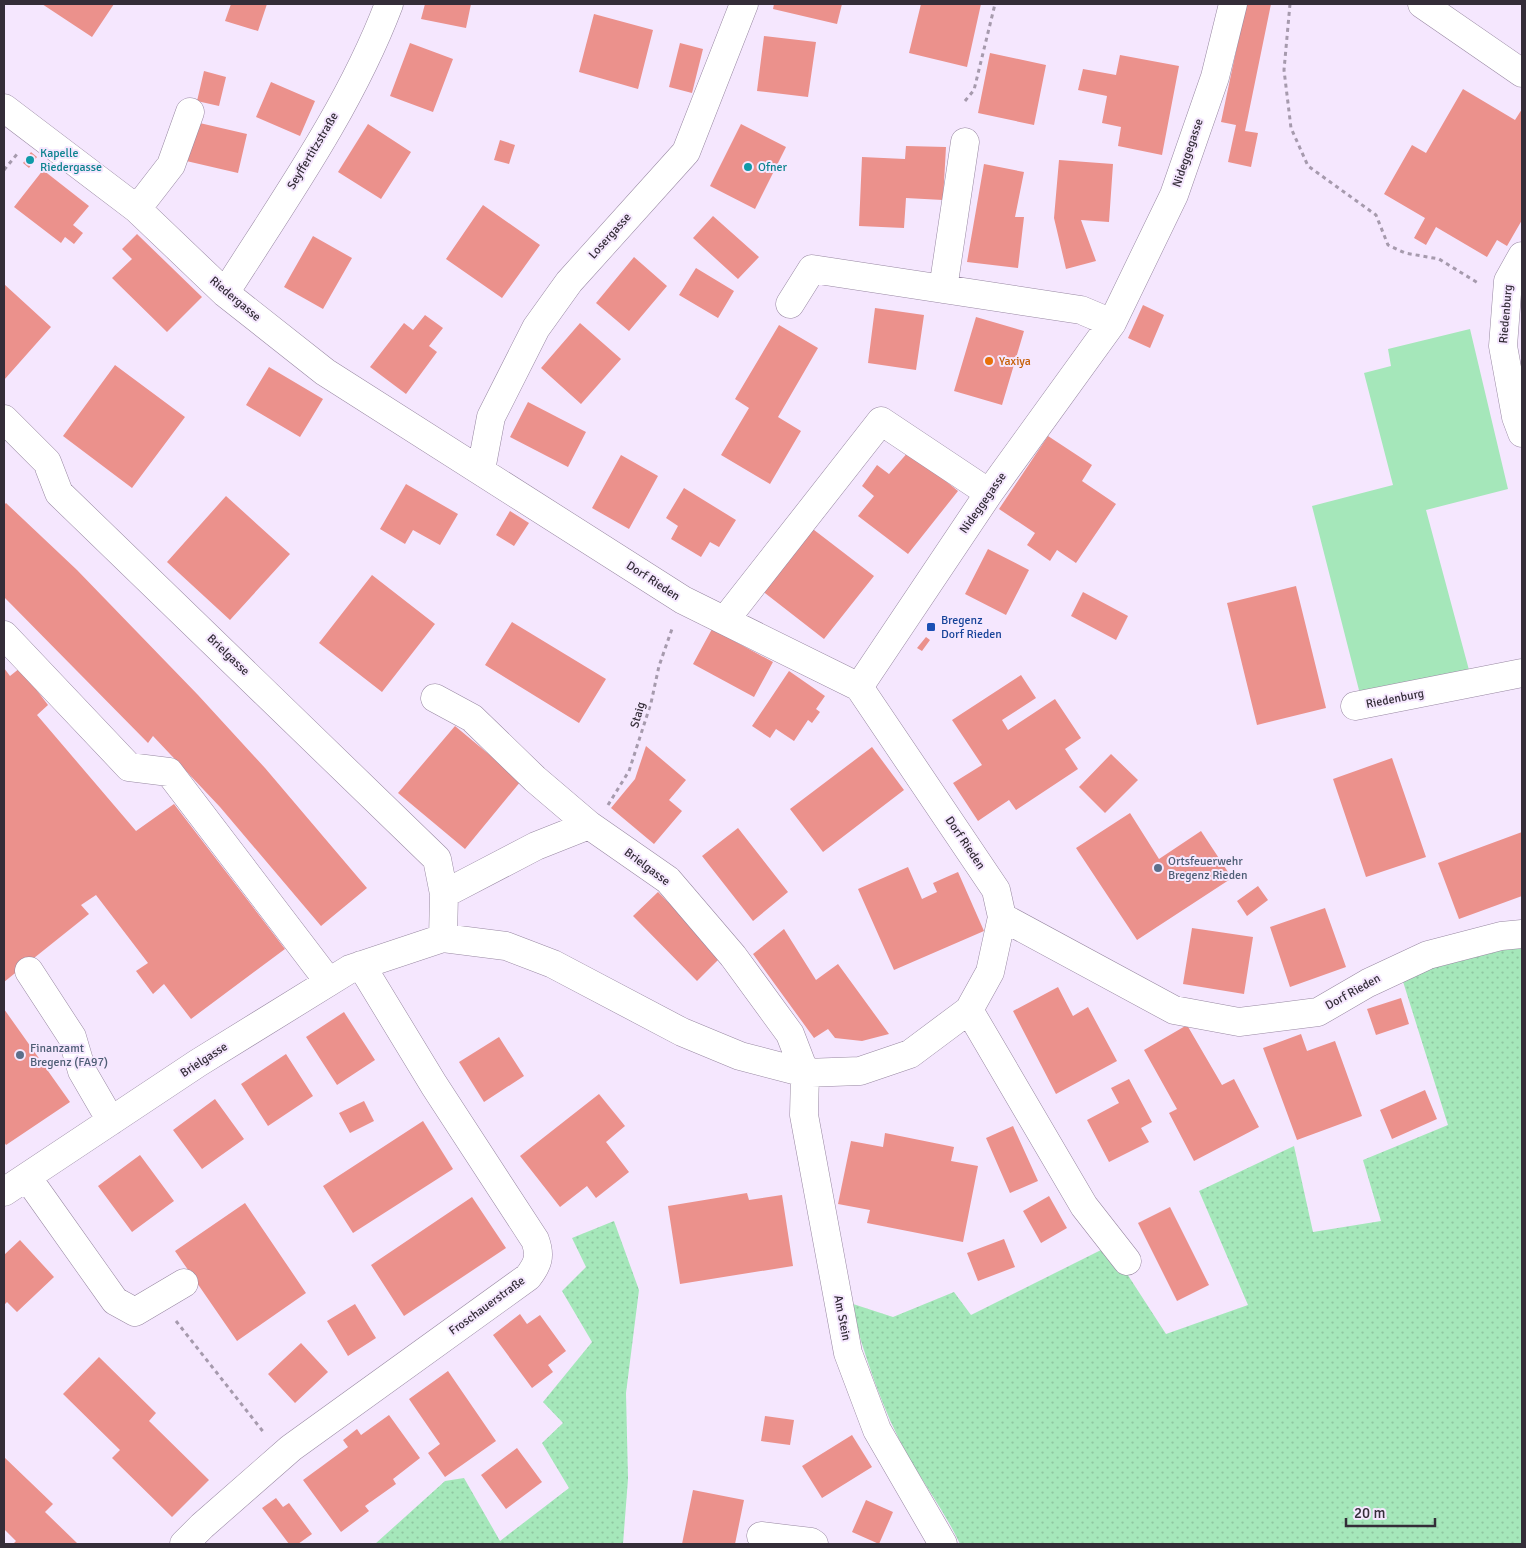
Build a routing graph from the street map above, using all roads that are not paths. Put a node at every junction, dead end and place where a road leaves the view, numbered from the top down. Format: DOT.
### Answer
graph roads {
  1 [pos="389,4"];
  2 [pos="744,4"];
  3 [pos="1233,4"];
  4 [pos="1422,4"];
  5 [pos="1522,73"];
  6 [pos="4,108"];
  7 [pos="190,112"];
  8 [pos="965,142"];
  9 [pos="137,209"];
  10 [pos="1522,256"];
  11 [pos="943,289"];
  12 [pos="226,293"];
  13 [pos="790,304"];
  14 [pos="1112,324"];
  15 [pos="4,419"];
  16 [pos="1522,433"];
  17 [pos="481,470"];
  18 [pos="989,493"];
  19 [pos="725,620"];
  20 [pos="4,635"];
  21 [pos="1522,674"];
  22 [pos="859,686"];
  23 [pos="434,698"];
  24 [pos="1355,706"];
  25 [pos="590,825"];
  26 [pos="444,894"];
  27 [pos="1002,917"];
  28 [pos="1512,935"];
  29 [pos="443,938"];
  30 [pos="361,965"];
  31 [pos="29,970"];
  32 [pos="329,982"];
  33 [pos="969,1010"];
  34 [pos="805,1072"];
  35 [pos="110,1122"];
  36 [pos="27,1177"];
  37 [pos="4,1192"];
  38 [pos="1127,1261"];
  39 [pos="184,1283"];
  40 [pos="761,1536"];
  41 [pos="937,1542"];
  42 [pos="184,1544"];
  43 [pos="814,1544"];
  1 -- 12 [label="street, Seyffertitzstraße"];
  2 -- 17 [label="street, Losergasse"];
  3 -- 14 [label="street, Nideggegasse"];
  4 -- 5 [label="street"];
  6 -- 9 [label="street, Riedergasse"];
  7 -- 9 [label="street"];
  8 -- 11 [label="street"];
  9 -- 12 [label="street, Riedergasse"];
  10 -- 16 [label="street, Riedenburg"];
  11 -- 13 [label="street"];
  11 -- 14 [label="street"];
  12 -- 17 [label="street, Riedergasse"];
  14 -- 18 [label="street, Nideggegasse"];
  15 -- 26 [label="street, Brielgasse"];
  17 -- 19 [label="street, Dorf Rieden"];
  18 -- 19 [label="street"];
  18 -- 22 [label="street, Nideggegasse"];
  19 -- 22 [label="street, Dorf Rieden"];
  20 -- 32 [label="street"];
  21 -- 24 [label="street, Riedenburg"];
  22 -- 27 [label="street, Dorf Rieden"];
  23 -- 25 [label="street, Brielgasse"];
  25 -- 26 [label="street"];
  25 -- 34 [label="street, Brielgasse"];
  26 -- 29 [label="street, Brielgasse"];
  27 -- 28 [label="street, Dorf Rieden"];
  27 -- 33 [label="street, Brielgasse"];
  29 -- 30 [label="street, Brielgasse"];
  29 -- 34 [label="street, Brielgasse"];
  30 -- 32 [label="street, Brielgasse"];
  30 -- 42 [label="street, Froschauerstraße"];
  31 -- 35 [label="street"];
  32 -- 35 [label="street, Brielgasse"];
  33 -- 34 [label="street, Brielgasse"];
  33 -- 38 [label="street"];
  34 -- 41 [label="street, Am Stein"];
  35 -- 36 [label="street, Brielgasse"];
  36 -- 37 [label="street, Brielgasse"];
  36 -- 39 [label="street"];
  40 -- 43 [label="street"];
}
